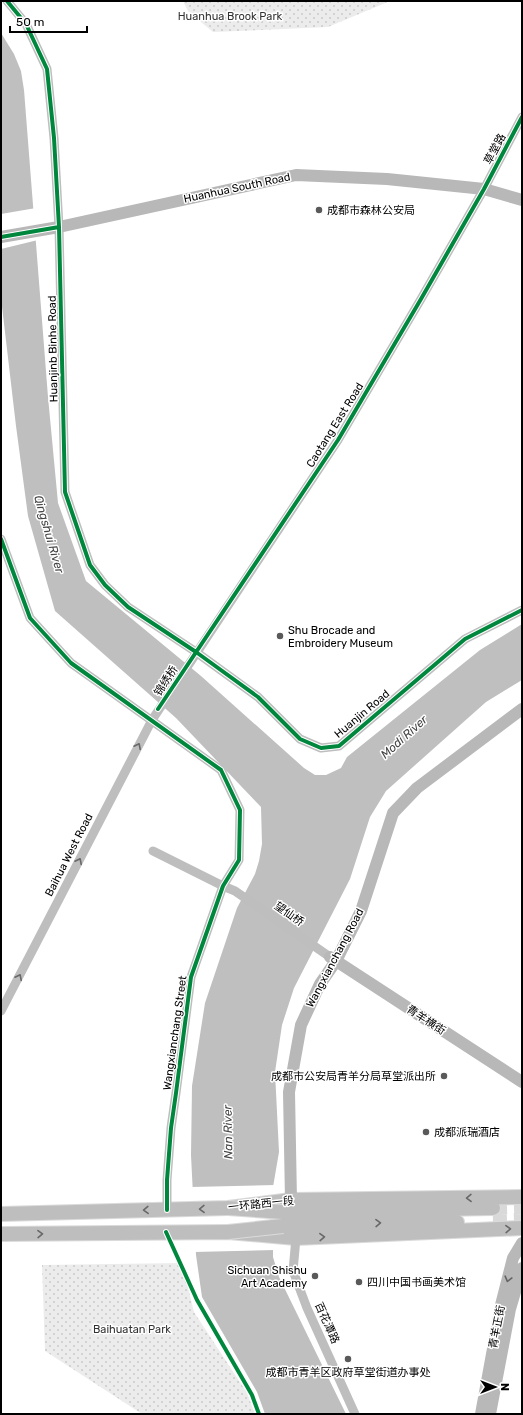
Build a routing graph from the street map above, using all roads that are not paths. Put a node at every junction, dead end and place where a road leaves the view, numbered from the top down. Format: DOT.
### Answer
graph roads {
  1 [pos="7,1"];
  2 [pos="522,117"];
  3 [pos="484,189"];
  4 [pos="522,200"];
  5 [pos="59,226"];
  6 [pos="1,237"];
  7 [pos="1,539"];
  8 [pos="522,610"];
  9 [pos="196,652"];
  10 [pos="190,662"];
  11 [pos="158,709"];
  12 [pos="522,709"];
  13 [pos="152,720"];
  14 [pos="153,851"];
  15 [pos="223,886"];
  16 [pos="333,959"];
  17 [pos="1,1011"];
  18 [pos="522,1082"];
  19 [pos="522,1198"];
  20 [pos="167,1210"];
  21 [pos="1,1214"];
  22 [pos="493,1214"];
  23 [pos="287,1219"];
  24 [pos="522,1228"];
  25 [pos="1,1234"];
  26 [pos="522,1243"];
  27 [pos="522,1268"];
  28 [pos="355,1414"];
  29 [pos="480,1414"];
  30 [pos="490,1414"];
  1 -- 5 [label="street, Huanjinb Binhe Road"];
  2 -- 3 [label="street, 草堂路"];
  3 -- 4 [label="street, Huanhua South Road"];
  3 -- 5 [label="street, Huanhua South Road"];
  3 -- 9 [label="street, Caotang East Road"];
  5 -- 6 [label="street, Huanhua South Road"];
  5 -- 9 [label="street, Huanjinb Binhe Road"];
  7 -- 13 [label="street, Wangxianchang Street"];
  8 -- 9 [label="street, Huanjin Road"];
  9 -- 10 [label="street, Caotang East Road"];
  10 -- 11 [label="street, 锦绣桥"];
  11 -- 13 [label="street, Baihua West Road"];
  12 -- 16 [label="street, Wangxianchang Road"];
  13 -- 15 [label="street, Wangxianchang Street"];
  17 -- 13 [label="street, Baihua West Road, one-way"];
  14 -- 15 [label="street, 望仙桥"];
  15 -- 16 [label="street, 望仙桥"];
  15 -- 20 [label="street, Wangxianchang Street"];
  16 -- 18 [label="street, 青羊横街"];
  16 -- 23 [label="street, Wangxianchang Road"];
  19 -- 23 [label="main road, 一环路西一段, one-way"];
  20 -- 21 [label="main road, 一环路西一段, one-way"];
  23 -- 20 [label="main road, 一环路西一段, one-way, bridge"];
  22 -- 23 [label="main road"];
  23 -- 24 [label="main road, one-way"];
  25 -- 23 [label="main road, one-way, bridge"];
  23 -- 28 [label="street, 百花潭路"];
  26 -- 29 [label="street, 青羊正街, one-way"];
  27 -- 30 [label="street, 青羊正街"];
}
